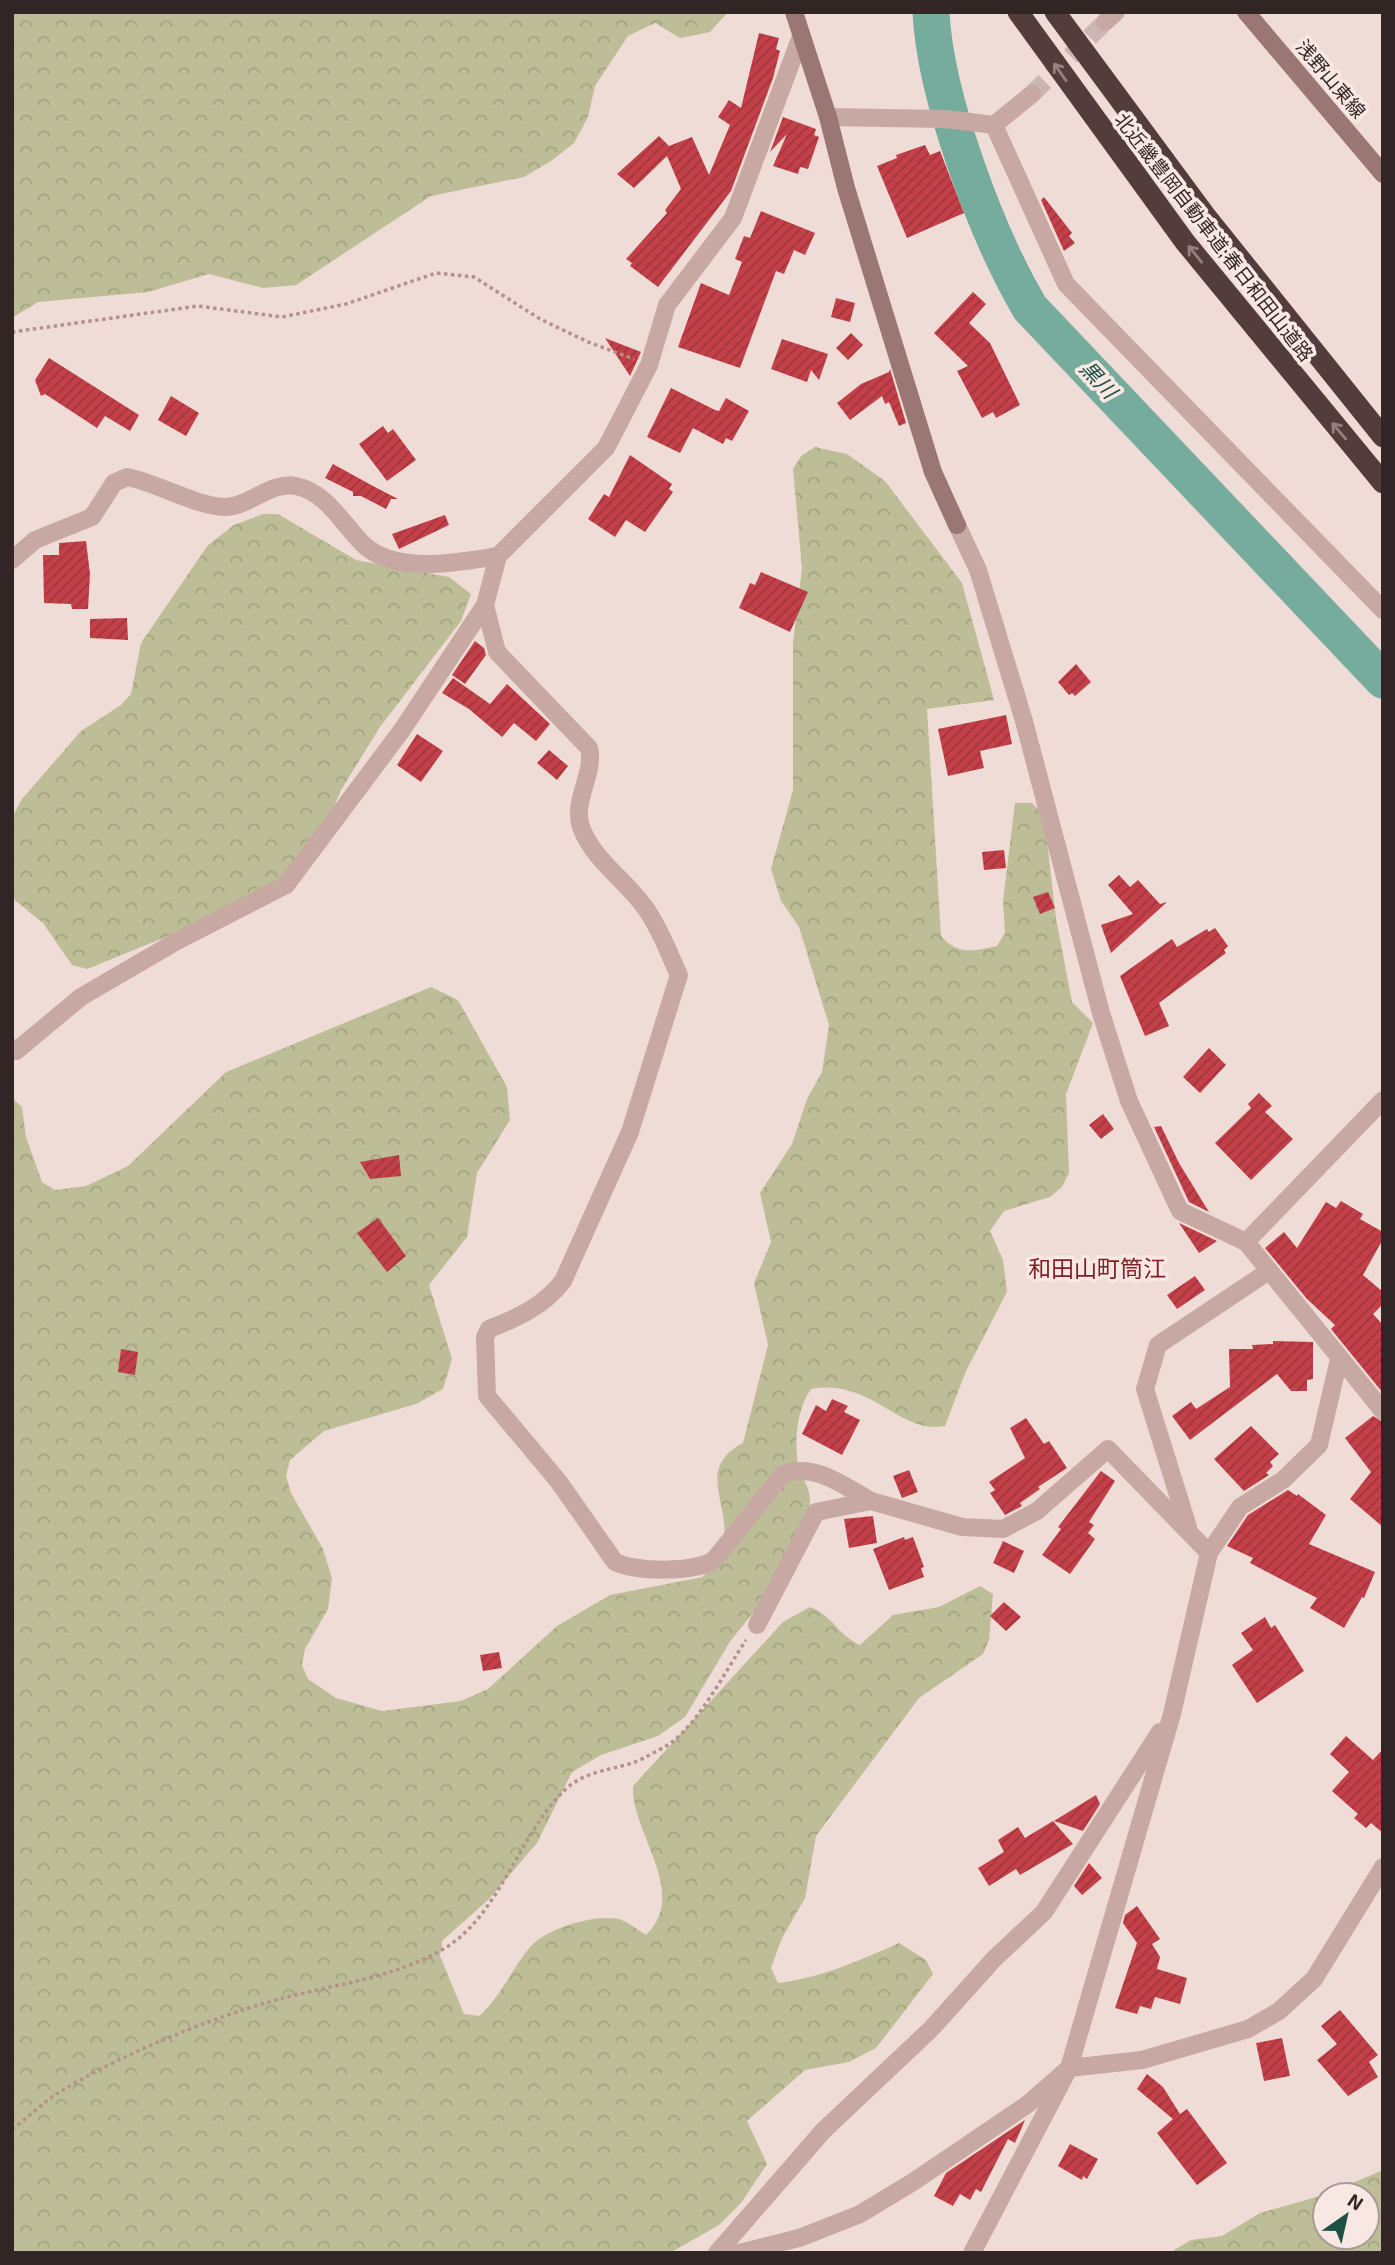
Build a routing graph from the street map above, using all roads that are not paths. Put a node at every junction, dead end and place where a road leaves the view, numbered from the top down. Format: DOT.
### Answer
graph roads {
  1 [pos="794,12"];
  2 [pos="1018,12"];
  3 [pos="1055,12"];
  4 [pos="1246,12"];
  5 [pos="800,39"];
  6 [pos="1032,93"];
  7 [pos="828,117"];
  8 [pos="994,125"];
  9 [pos="1383,174"];
  10 [pos="1383,437"];
  11 [pos="1383,483"];
  12 [pos="498,556"];
  13 [pos="12,560"];
  14 [pos="485,605"];
  15 [pos="1383,610"];
  16 [pos="12,1048"];
  17 [pos="1383,1100"];
  18 [pos="1246,1242"];
  19 [pos="1269,1271"];
  20 [pos="1339,1359"];
  21 [pos="1383,1411"];
  22 [pos="871,1501"];
  23 [pos="1189,1530"];
  24 [pos="1209,1553"];
  25 [pos="757,1625"];
  26 [pos="1172,1714"];
  27 [pos="1383,1867"];
  28 [pos="1069,2068"];
  29 [pos="717,2253"];
  30 [pos="739,2253"];
  31 [pos="972,2253"];
  1 -- 5 [label="street"];
  11 -- 2 [label="highway, 北近畿豊岡自動車道;春日和田山道路, one-way"];
  3 -- 10 [label="highway, 北近畿豊岡自動車道;春日和田山道路"];
  4 -- 9 [label="street, 浅野山東線"];
  5 -- 7 [label="street"];
  5 -- 12 [label="street"];
  6 -- 8 [label="street"];
  7 -- 8 [label="street"];
  7 -- 18 [label="street"];
  8 -- 15 [label="street"];
  12 -- 13 [label="street"];
  12 -- 14 [label="street"];
  14 -- 16 [label="street"];
  14 -- 22 [label="street"];
  17 -- 18 [label="street"];
  18 -- 19 [label="street"];
  19 -- 20 [label="street"];
  19 -- 23 [label="street"];
  20 -- 21 [label="street"];
  20 -- 24 [label="street"];
  22 -- 23 [label="street"];
  22 -- 25 [label="street"];
  23 -- 24 [label="street"];
  24 -- 26 [label="street"];
  26 -- 28 [label="street"];
  26 -- 29 [label="street"];
  27 -- 28 [label="street"];
  28 -- 30 [label="street"];
  28 -- 31 [label="street"];
}
